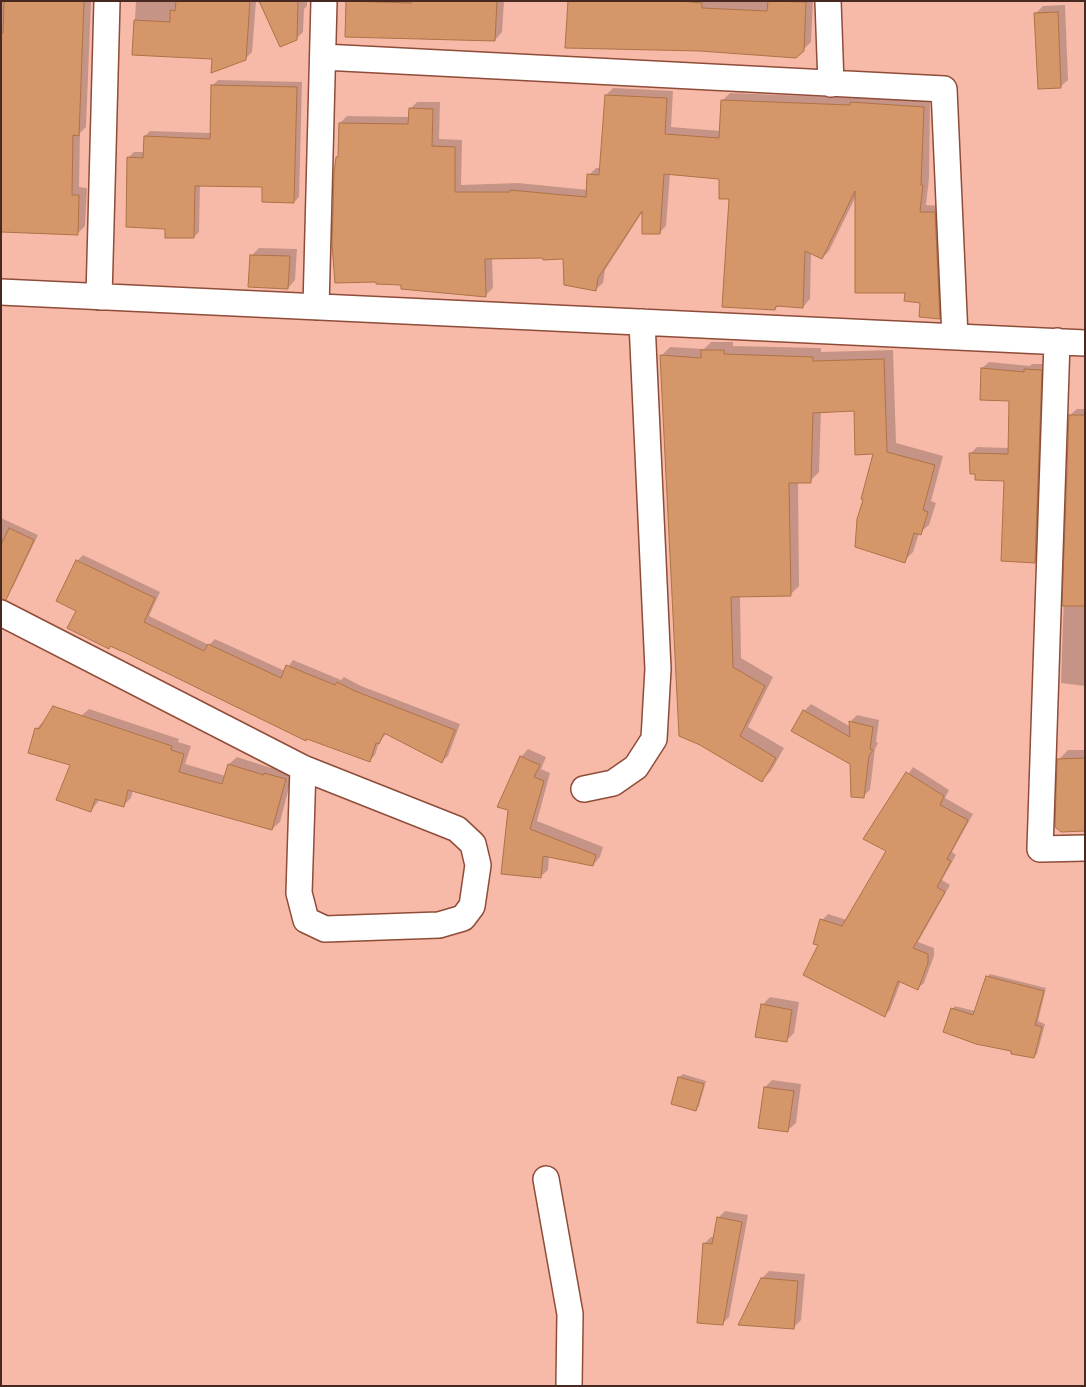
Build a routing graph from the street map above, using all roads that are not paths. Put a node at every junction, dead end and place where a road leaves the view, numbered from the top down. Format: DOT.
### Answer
graph roads {
  1 [pos="107,1"];
  2 [pos="324,1"];
  3 [pos="828,1"];
  4 [pos="323,57"];
  5 [pos="831,84"];
  6 [pos="1,292"];
  7 [pos="99,297"];
  8 [pos="316,307"];
  9 [pos="642,322"];
  10 [pos="955,336"];
  11 [pos="1057,341"];
  12 [pos="1085,343"];
  13 [pos="1,613"];
  14 [pos="303,768"];
  15 [pos="584,789"];
  16 [pos="1085,848"];
  17 [pos="546,1179"];
  18 [pos="569,1386"];
  1 -- 7 [label="street"];
  2 -- 4 [label="street"];
  3 -- 5 [label="street"];
  4 -- 5 [label="street"];
  4 -- 8 [label="street"];
  5 -- 10 [label="street"];
  6 -- 7 [label="street"];
  7 -- 8 [label="street"];
  8 -- 9 [label="street"];
  9 -- 10 [label="street"];
  9 -- 15 [label="street"];
  10 -- 11 [label="street"];
  11 -- 12 [label="street"];
  11 -- 16 [label="street"];
  13 -- 14 [label="street"];
  14 -- 14 [label="street"];
  17 -- 18 [label="street"];
}
